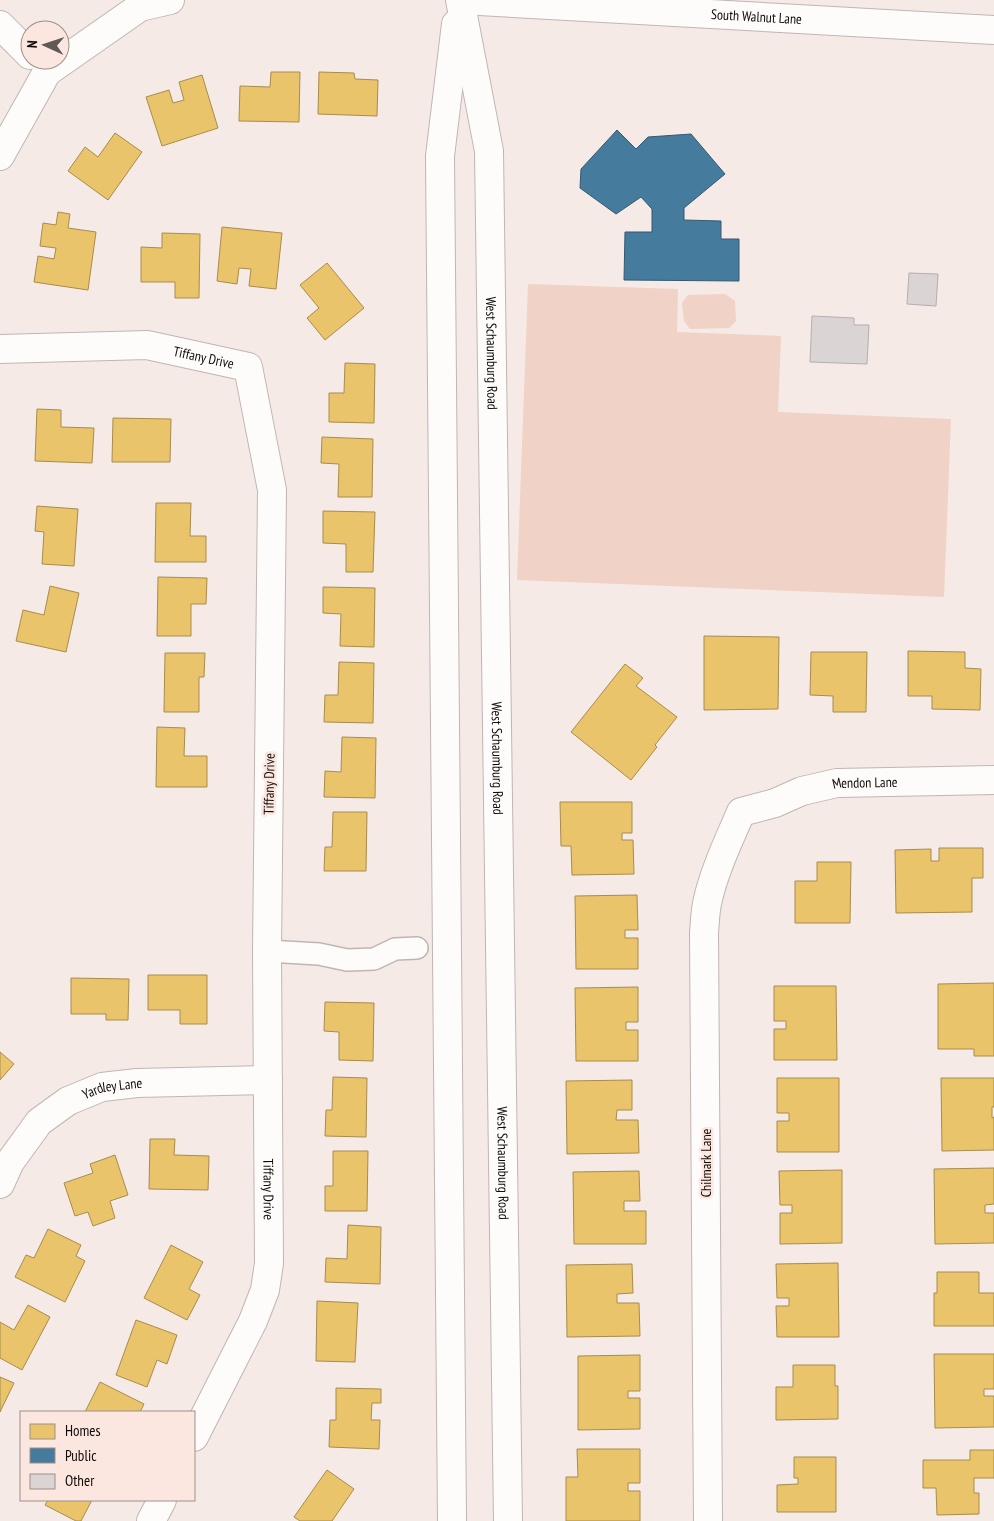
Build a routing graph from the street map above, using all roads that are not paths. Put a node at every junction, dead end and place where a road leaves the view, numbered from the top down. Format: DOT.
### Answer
graph roads {
  1 [pos="170,0"];
  2 [pos="461,0"];
  3 [pos="0,25"];
  4 [pos="994,30"];
  5 [pos="70,44"];
  6 [pos="20,45"];
  7 [pos="34,70"];
  8 [pos="0,156"];
  9 [pos="0,349"];
  10 [pos="994,780"];
  11 [pos="741,812"];
  12 [pos="417,948"];
  13 [pos="267,951"];
  14 [pos="268,1080"];
  15 [pos="0,1184"];
  16 [pos="195,1435"];
  17 [pos="161,1501"];
  18 [pos="151,1521"];
  19 [pos="452,1521"];
  20 [pos="508,1521"];
  21 [pos="708,1521"];
  1 -- 5 [label="street"];
  2 -- 4 [label="street, South Walnut Lane"];
  3 -- 6 [label="street"];
  7 -- 8 [label="street"];
  9 -- 13 [label="street, Tiffany Drive"];
  10 -- 11 [label="street, Mendon Lane"];
  11 -- 21 [label="street, Chilmark Lane"];
  12 -- 13 [label="street"];
  13 -- 14 [label="street, Tiffany Drive"];
  14 -- 15 [label="street, Yardley Lane"];
  14 -- 16 [label="street, Tiffany Drive"];
  17 -- 18 [label="street"];
  19 -- 20 [label="street, West Schaumburg Road"];
}
